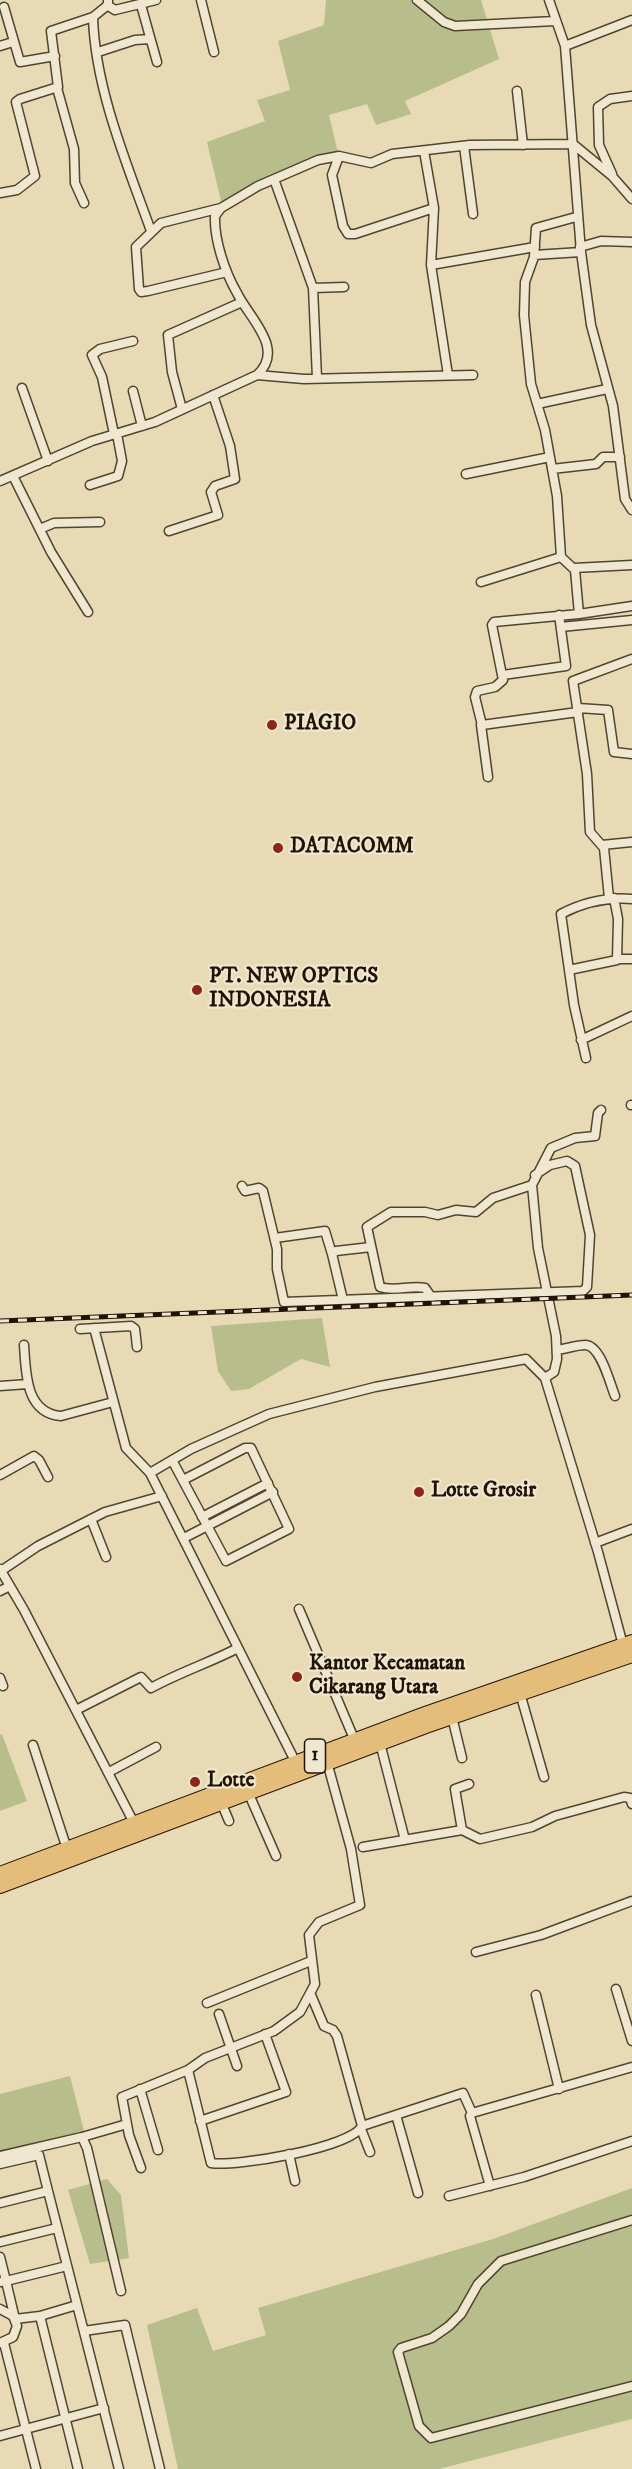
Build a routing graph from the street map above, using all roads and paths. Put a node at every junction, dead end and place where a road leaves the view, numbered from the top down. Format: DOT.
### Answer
graph roads {
  1 [pos="156,0"];
  2 [pos="201,0"];
  3 [pos="417,0"];
  4 [pos="549,0"];
  5 [pos="108,2"];
  6 [pos="141,4"];
  7 [pos="4,7"];
  8 [pos="93,17"];
  9 [pos="632,20"];
  10 [pos="555,21"];
  11 [pos="150,39"];
  12 [pos="13,42"];
  13 [pos="0,46"];
  14 [pos="565,46"];
  15 [pos="98,52"];
  16 [pos="214,52"];
  17 [pos="55,56"];
  18 [pos="157,62"];
  19 [pos="57,88"];
  20 [pos="517,91"];
  21 [pos="632,96"];
  22 [pos="573,144"];
  23 [pos="523,145"];
  24 [pos="464,146"];
  25 [pos="424,151"];
  26 [pos="339,156"];
  27 [pos="612,176"];
  28 [pos="274,179"];
  29 [pos="0,193"];
  30 [pos="632,199"];
  31 [pos="84,203"];
  32 [pos="221,208"];
  33 [pos="434,208"];
  34 [pos="473,214"];
  35 [pos="576,217"];
  36 [pos="151,231"];
  37 [pos="632,242"];
  38 [pos="580,250"];
  39 [pos="534,251"];
  40 [pos="431,265"];
  41 [pos="227,272"];
  42 [pos="344,287"];
  43 [pos="312,288"];
  44 [pos="242,302"];
  45 [pos="133,341"];
  46 [pos="257,375"];
  47 [pos="448,375"];
  48 [pos="473,375"];
  49 [pos="317,378"];
  50 [pos="22,388"];
  51 [pos="607,389"];
  52 [pos="134,391"];
  53 [pos="213,395"];
  54 [pos="537,404"];
  55 [pos="182,409"];
  56 [pos="141,426"];
  57 [pos="115,434"];
  58 [pos="550,457"];
  59 [pos="620,457"];
  60 [pos="48,461"];
  61 [pos="552,469"];
  62 [pos="466,474"];
  63 [pos="13,476"];
  64 [pos="0,481"];
  65 [pos="90,485"];
  66 [pos="632,510"];
  67 [pos="100,522"];
  68 [pos="40,529"];
  69 [pos="169,531"];
  70 [pos="561,557"];
  71 [pos="632,565"];
  72 [pos="574,568"];
  73 [pos="481,582"];
  74 [pos="632,606"];
  75 [pos="88,612"];
  76 [pos="579,614"];
  77 [pos="559,615"];
  78 [pos="632,620"];
  79 [pos="561,627"];
  80 [pos="632,659"];
  81 [pos="503,675"];
  82 [pos="578,710"];
  83 [pos="481,725"];
  84 [pos="632,754"];
  85 [pos="488,777"];
  86 [pos="632,842"];
  87 [pos="602,845"];
  88 [pos="612,898"];
  89 [pos="632,899"];
  90 [pos="632,959"];
  91 [pos="618,960"];
  92 [pos="569,970"];
  93 [pos="632,1017"];
  94 [pos="581,1040"];
  95 [pos="585,1058"];
  96 [pos="601,1110"];
  97 [pos="536,1175"];
  98 [pos="532,1185"];
  99 [pos="242,1186"];
  100 [pos="275,1238"];
  101 [pos="371,1246"];
  102 [pos="332,1254"];
  103 [pos="549,1293"];
  104 [pos="432,1298"];
  105 [pos="343,1300"];
  106 [pos="94,1328"];
  107 [pos="80,1329"];
  108 [pos="24,1345"];
  109 [pos="137,1347"];
  110 [pos="557,1350"];
  111 [pos="545,1378"];
  112 [pos="28,1384"];
  113 [pos="0,1386"];
  114 [pos="615,1396"];
  115 [pos="113,1402"];
  116 [pos="171,1460"];
  117 [pos="150,1473"];
  118 [pos="0,1475"];
  119 [pos="48,1477"];
  120 [pos="183,1480"];
  121 [pos="268,1483"];
  122 [pos="273,1492"];
  123 [pos="162,1496"];
  124 [pos="202,1517"];
  125 [pos="91,1519"];
  126 [pos="207,1526"];
  127 [pos="632,1529"];
  128 [pos="184,1538"];
  129 [pos="595,1543"];
  130 [pos="106,1557"];
  131 [pos="1,1570"];
  132 [pos="10,1586"];
  133 [pos="0,1591"];
  134 [pos="298,1609"];
  135 [pos="238,1648"];
  136 [pos="629,1648"];
  137 [pos="520,1693"];
  138 [pos="76,1710"];
  139 [pos="452,1717"];
  140 [pos="355,1741"];
  141 [pos="380,1743"];
  142 [pos="33,1745"];
  143 [pos="156,1747"];
  144 [pos="462,1758"];
  145 [pos="327,1762"];
  146 [pos="296,1763"];
  147 [pos="109,1772"];
  148 [pos="543,1777"];
  149 [pos="469,1784"];
  150 [pos="248,1792"];
  151 [pos="221,1802"];
  152 [pos="632,1804"];
  153 [pos="229,1821"];
  154 [pos="134,1823"];
  155 [pos="462,1830"];
  156 [pos="405,1840"];
  157 [pos="363,1847"];
  158 [pos="67,1849"];
  159 [pos="276,1856"];
  160 [pos="0,1874"];
  161 [pos="0,1886"];
  162 [pos="632,1901"];
  163 [pos="476,1952"];
  164 [pos="311,1960"];
  165 [pos="616,1989"];
  166 [pos="311,1995"];
  167 [pos="536,1995"];
  168 [pos="207,2003"];
  169 [pos="219,2014"];
  170 [pos="265,2034"];
  171 [pos="632,2042"];
  172 [pos="230,2048"];
  173 [pos="237,2066"];
  174 [pos="632,2067"];
  175 [pos="188,2070"];
  176 [pos="140,2089"];
  177 [pos="559,2089"];
  178 [pos="472,2113"];
  179 [pos="396,2115"];
  180 [pos="200,2121"];
  181 [pos="127,2124"];
  182 [pos="362,2127"];
  183 [pos="82,2136"];
  184 [pos="632,2141"];
  185 [pos="158,2150"];
  186 [pos="370,2152"];
  187 [pos="289,2154"];
  188 [pos="0,2156"];
  189 [pos="0,2164"];
  190 [pos="141,2168"];
  191 [pos="295,2181"];
  192 [pos="490,2186"];
  193 [pos="48,2191"];
  194 [pos="418,2193"];
  195 [pos="448,2196"];
  196 [pos="0,2203"];
  197 [pos="632,2220"];
  198 [pos="57,2228"];
  199 [pos="0,2242"];
  200 [pos="0,2257"];
  201 [pos="67,2266"];
  202 [pos="3,2282"];
  203 [pos="121,2291"];
  204 [pos="77,2306"];
  205 [pos="0,2310"];
  206 [pos="39,2316"];
  207 [pos="15,2319"];
  208 [pos="84,2331"];
  209 [pos="2,2343"];
  210 [pos="632,2385"];
  211 [pos="104,2408"];
  212 [pos="64,2418"];
  213 [pos="26,2430"];
  214 [pos="0,2436"];
  215 [pos="36,2469"];
  216 [pos="78,2469"];
  217 [pos="119,2469"];
  218 [pos="160,2469"];
  1 -- 6 [label="street"];
  2 -- 16 [label="street"];
  3 -- 10 [label="street"];
  4 -- 10 [label="street"];
  5 -- 6 [label="street"];
  5 -- 8 [label="street"];
  6 -- 11 [label="street"];
  7 -- 12 [label="street"];
  8 -- 15 [label="street"];
  8 -- 17 [label="street"];
  9 -- 14 [label="street"];
  10 -- 14 [label="street"];
  11 -- 15 [label="street"];
  11 -- 18 [label="street"];
  12 -- 13 [label="street"];
  12 -- 17 [label="street"];
  14 -- 22 [label="street"];
  15 -- 36 [label="street"];
  17 -- 19 [label="street"];
  19 -- 29 [label="street"];
  19 -- 31 [label="street"];
  20 -- 23 [label="street"];
  21 -- 27 [label="street"];
  22 -- 23 [label="street"];
  22 -- 27 [label="street"];
  22 -- 35 [label="street"];
  23 -- 24 [label="street"];
  24 -- 25 [label="street"];
  24 -- 34 [label="street"];
  25 -- 26 [label="street"];
  25 -- 33 [label="street"];
  26 -- 28 [label="street"];
  26 -- 33 [label="street"];
  27 -- 30 [label="street"];
  28 -- 32 [label="street"];
  28 -- 43 [label="street"];
  32 -- 36 [label="street"];
  32 -- 41 [label="street"];
  33 -- 40 [label="street"];
  35 -- 38 [label="street"];
  35 -- 39 [label="street"];
  36 -- 41 [label="street"];
  37 -- 38 [label="street"];
  38 -- 39 [label="street"];
  38 -- 51 [label="street"];
  39 -- 40 [label="street"];
  39 -- 54 [label="street"];
  40 -- 47 [label="street"];
  41 -- 44 [label="street"];
  42 -- 43 [label="street"];
  43 -- 49 [label="street"];
  44 -- 46 [label="street"];
  44 -- 55 [label="street"];
  45 -- 57 [label="street"];
  46 -- 49 [label="street"];
  46 -- 53 [label="street"];
  47 -- 48 [label="street"];
  47 -- 49 [label="street"];
  50 -- 60 [label="street"];
  51 -- 54 [label="street"];
  51 -- 59 [label="street"];
  52 -- 56 [label="street"];
  53 -- 55 [label="street"];
  53 -- 69 [label="street"];
  54 -- 58 [label="street"];
  55 -- 56 [label="street"];
  56 -- 57 [label="street"];
  57 -- 60 [label="street"];
  57 -- 65 [label="street"];
  58 -- 61 [label="street"];
  58 -- 62 [label="street"];
  59 -- 61 [label="street"];
  59 -- 66 [label="street"];
  60 -- 63 [label="street"];
  61 -- 70 [label="street"];
  63 -- 64 [label="street"];
  63 -- 68 [label="street"];
  67 -- 68 [label="street"];
  68 -- 75 [label="street"];
  70 -- 72 [label="street"];
  70 -- 73 [label="street"];
  71 -- 72 [label="street"];
  72 -- 76 [label="street"];
  74 -- 76 [label="street"];
  76 -- 77 [label="street"];
  77 -- 79 [label="street"];
  77 -- 81 [label="street"];
  78 -- 79 [label="street"];
  79 -- 81 [label="street"];
  80 -- 82 [label="street"];
  81 -- 83 [label="street"];
  82 -- 83 [label="street"];
  82 -- 84 [label="street"];
  82 -- 87 [label="street"];
  83 -- 85 [label="street"];
  86 -- 87 [label="street"];
  87 -- 88 [label="street"];
  88 -- 89 [label="street"];
  88 -- 91 [label="street"];
  88 -- 92 [label="street"];
  90 -- 91 [label="street"];
  91 -- 92 [label="street"];
  92 -- 94 [label="street"];
  93 -- 94 [label="street"];
  94 -- 95 [label="street"];
  96 -- 97 [label="street"];
  97 -- 98 [label="street"];
  97 -- 103 [label="street"];
  98 -- 101 [label="street"];
  98 -- 103 [label="street"];
  99 -- 100 [label="street"];
  100 -- 102 [label="street"];
  100 -- 105 [label="street"];
  101 -- 102 [label="street"];
  101 -- 104 [label="street"];
  102 -- 105 [label="street"];
  103 -- 104 [label="street"];
  103 -- 110 [label="street"];
  104 -- 105 [label="street"];
  106 -- 107 [label="street"];
  106 -- 109 [label="street"];
  106 -- 115 [label="street"];
  108 -- 112 [label="street"];
  110 -- 111 [label="street"];
  110 -- 114 [label="street"];
  111 -- 116 [label="street"];
  111 -- 129 [label="street"];
  112 -- 113 [label="street"];
  112 -- 115 [label="street"];
  115 -- 117 [label="street"];
  116 -- 117 [label="street"];
  116 -- 120 [label="street"];
  117 -- 123 [label="street"];
  118 -- 119 [label="street"];
  120 -- 121 [label="street"];
  120 -- 124 [label="street"];
  121 -- 122 [label="street"];
  121 -- 124 [label="street"];
  122 -- 126 [label="street"];
  122 -- 126 [label="street"];
  123 -- 125 [label="street"];
  123 -- 128 [label="street"];
  124 -- 126 [label="street"];
  125 -- 130 [label="street"];
  125 -- 131 [label="street"];
  126 -- 128 [label="street"];
  127 -- 129 [label="street"];
  128 -- 135 [label="street"];
  129 -- 136 [label="street"];
  131 -- 132 [label="street"];
  132 -- 133 [label="street"];
  132 -- 138 [label="street"];
  134 -- 140 [label="street"];
  135 -- 138 [label="street"];
  135 -- 146 [label="street"];
  136 -- 137 [label="highway, 1"];
  136 -- 140 [label="highway, 1"];
  137 -- 139 [label="highway, 1"];
  137 -- 148 [label="street"];
  138 -- 147 [label="street"];
  139 -- 141 [label="highway, 1"];
  139 -- 144 [label="street"];
  140 -- 146 [label="highway, 1"];
  141 -- 145 [label="highway, 1"];
  141 -- 156 [label="street"];
  142 -- 158 [label="street"];
  143 -- 147 [label="street"];
  145 -- 150 [label="highway, 1"];
  145 -- 164 [label="street"];
  146 -- 154 [label="highway, 1"];
  147 -- 154 [label="street"];
  149 -- 155 [label="street"];
  150 -- 151 [label="highway, 1"];
  150 -- 159 [label="street"];
  151 -- 153 [label="street"];
  151 -- 161 [label="highway, 1"];
  152 -- 155 [label="street"];
  154 -- 158 [label="highway, 1"];
  155 -- 156 [label="street"];
  156 -- 157 [label="street"];
  158 -- 160 [label="highway, 1"];
  162 -- 163 [label="street"];
  164 -- 166 [label="street"];
  164 -- 168 [label="street"];
  165 -- 171 [label="street"];
  166 -- 170 [label="street"];
  166 -- 182 [label="street"];
  167 -- 177 [label="street"];
  169 -- 172 [label="street"];
  170 -- 172 [label="street"];
  170 -- 180 [label="street"];
  172 -- 173 [label="street"];
  172 -- 175 [label="street"];
  174 -- 177 [label="street"];
  175 -- 176 [label="street"];
  175 -- 180 [label="street"];
  176 -- 181 [label="street"];
  176 -- 185 [label="street"];
  177 -- 178 [label="street"];
  178 -- 179 [label="street"];
  178 -- 192 [label="street"];
  179 -- 182 [label="street"];
  179 -- 194 [label="street"];
  180 -- 187 [label="street"];
  181 -- 183 [label="street"];
  181 -- 190 [label="street"];
  182 -- 186 [label="street"];
  182 -- 187 [label="street"];
  183 -- 188 [label="street"];
  183 -- 203 [label="street"];
  184 -- 192 [label="street"];
  187 -- 191 [label="street"];
  189 -- 193 [label="street"];
  192 -- 195 [label="street"];
  193 -- 196 [label="street"];
  193 -- 198 [label="street"];
  197 -- 210 [label="street"];
  198 -- 199 [label="street"];
  198 -- 201 [label="street"];
  200 -- 202 [label="street"];
  201 -- 202 [label="street"];
  201 -- 204 [label="street"];
  202 -- 207 [label="street"];
  204 -- 206 [label="street"];
  204 -- 208 [label="street"];
  205 -- 207 [label="street"];
  206 -- 207 [label="street"];
  206 -- 212 [label="street"];
  207 -- 209 [label="street"];
  208 -- 211 [label="street"];
  208 -- 218 [label="street"];
  209 -- 213 [label="street"];
  211 -- 212 [label="street"];
  211 -- 217 [label="street"];
  212 -- 213 [label="street"];
  212 -- 216 [label="street"];
  213 -- 214 [label="street"];
  213 -- 215 [label="street"];
}
